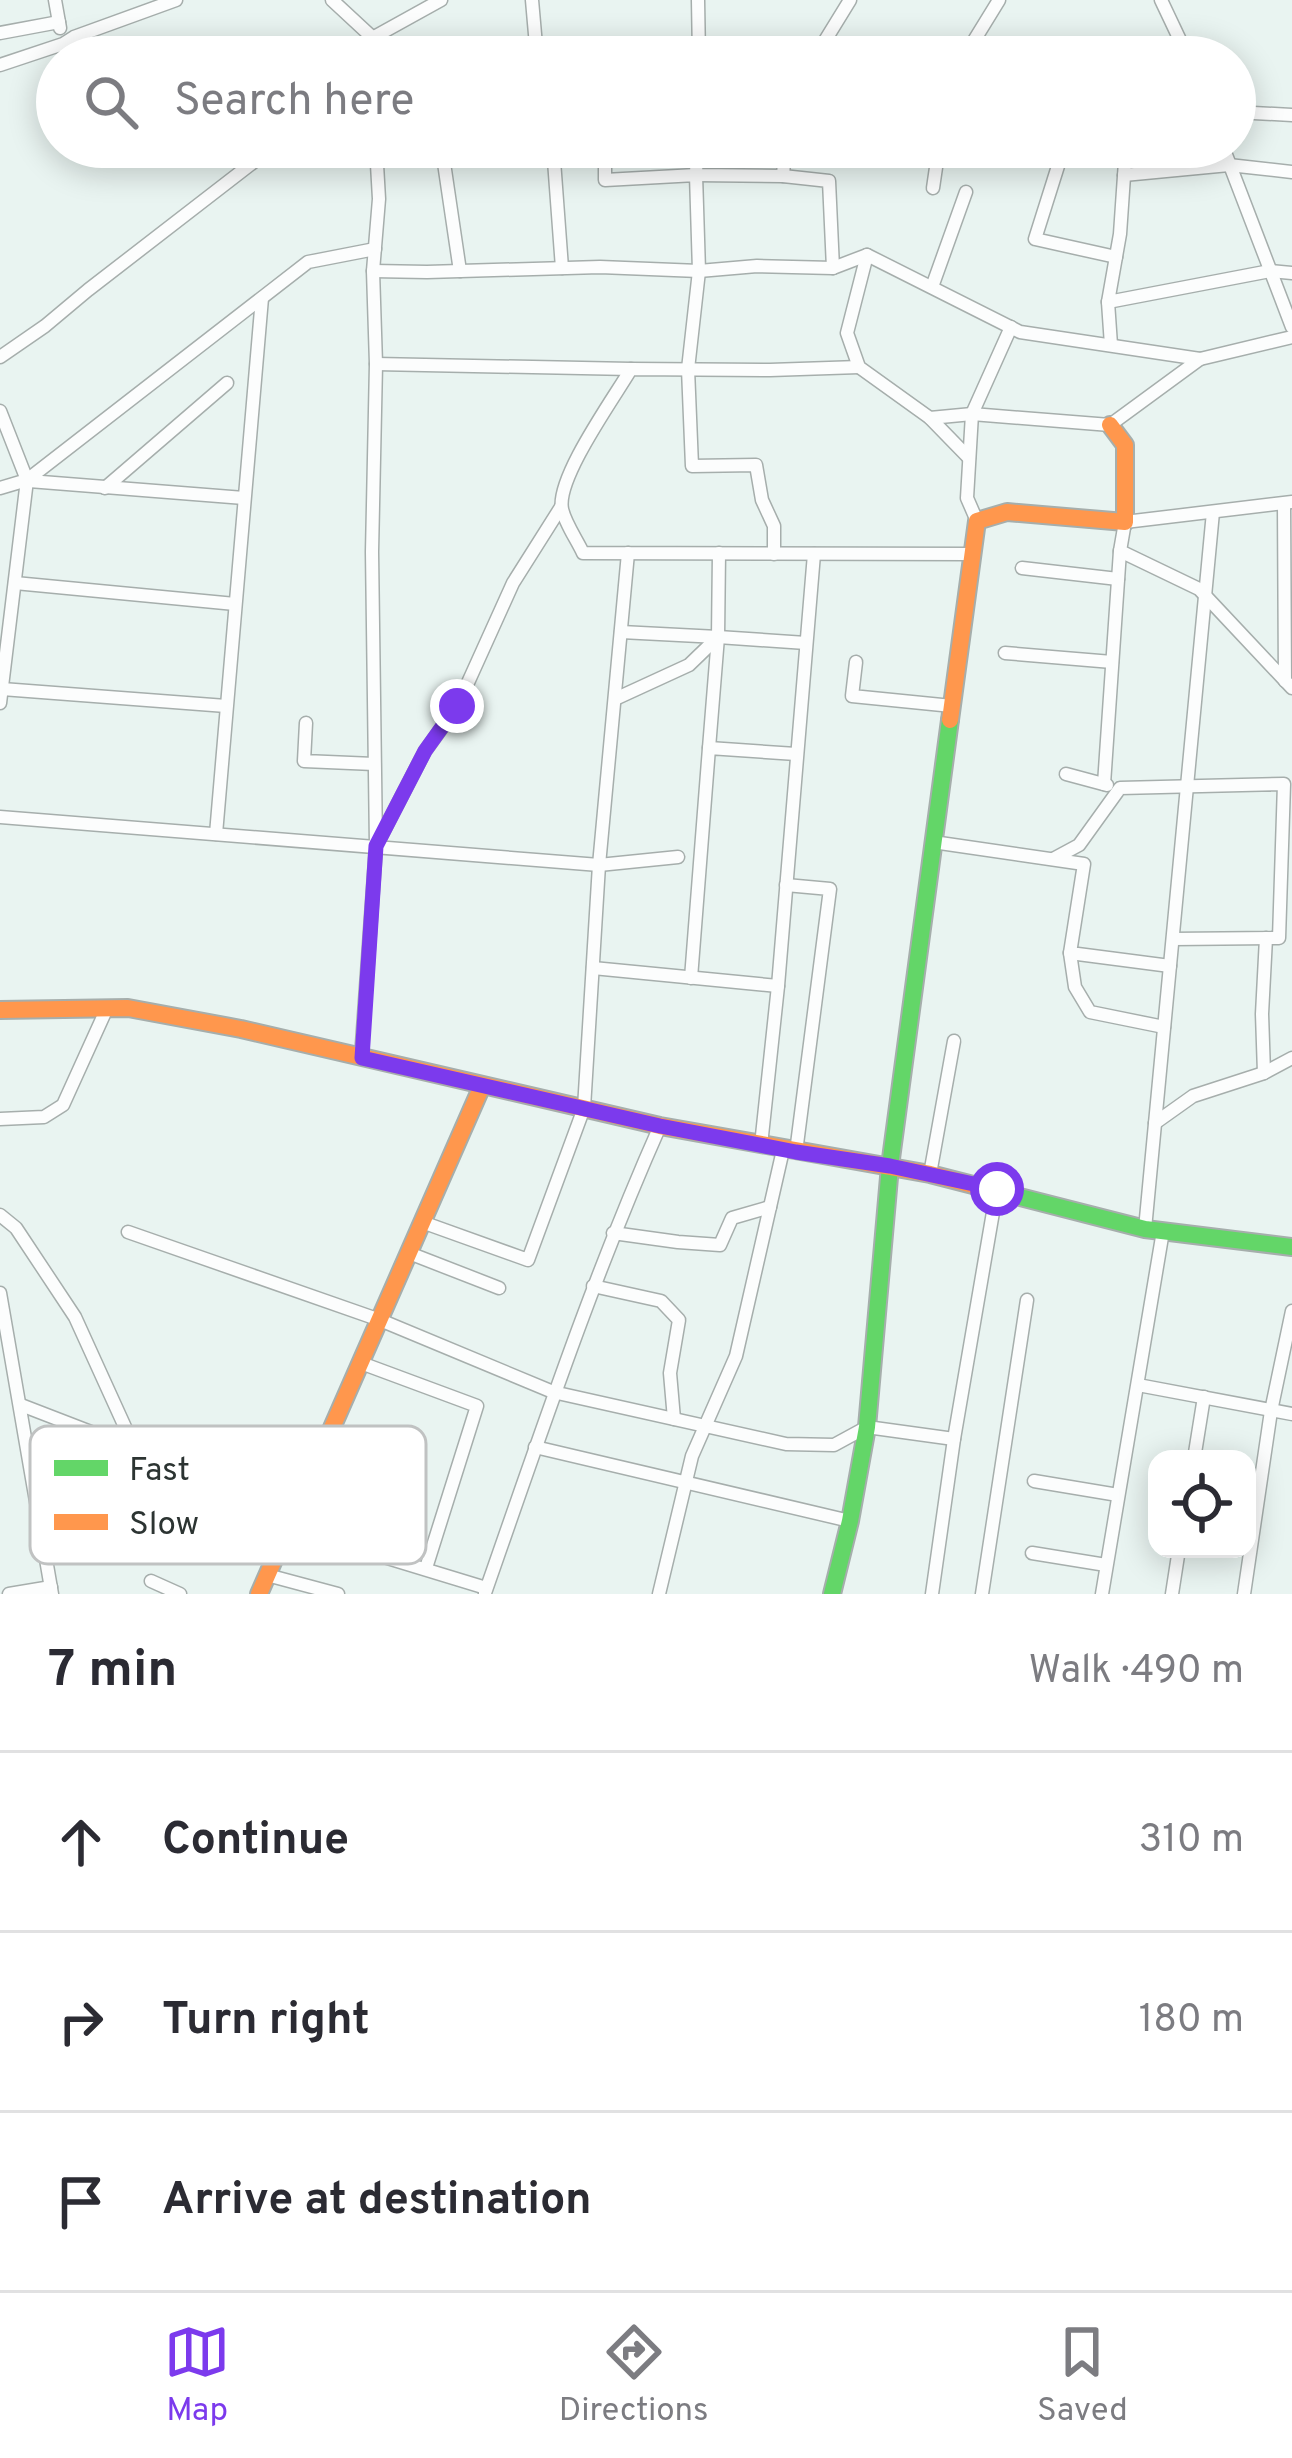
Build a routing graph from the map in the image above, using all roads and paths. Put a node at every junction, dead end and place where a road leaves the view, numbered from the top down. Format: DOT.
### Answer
graph roads {
  1 [pos="55,0"];
  2 [pos="176,0"];
  3 [pos="332,0"];
  4 [pos="441,0"];
  5 [pos="532,0"];
  6 [pos="698,0"];
  7 [pos="850,0"];
  8 [pos="999,0"];
  9 [pos="1160,0"];
  10 [pos="59,22"];
  11 [pos="0,33"];
  12 [pos="62,36"];
  13 [pos="77,36"];
  14 [pos="371,36"];
  15 [pos="379,36"];
  16 [pos="535,36"];
  17 [pos="699,36"];
  18 [pos="828,36"];
  19 [pos="977,36"];
  20 [pos="1178,36"];
  21 [pos="36,53"];
  22 [pos="0,64"];
  23 [pos="1256,113"];
  24 [pos="1292,115"];
  25 [pos="246,168"];
  26 [pos="377,168"];
  27 [pos="445,168"];
  28 [pos="555,168"];
  29 [pos="605,168"];
  30 [pos="696,168"];
  31 [pos="784,168"];
  32 [pos="936,168"];
  33 [pos="1057,168"];
  34 [pos="1124,168"];
  35 [pos="1198,168"];
  36 [pos="1230,168"];
  37 [pos="1256,168"];
  38 [pos="1292,172"];
  39 [pos="696,175"];
  40 [pos="1124,175"];
  41 [pos="784,176"];
  42 [pos="933,188"];
  43 [pos="966,192"];
  44 [pos="375,249"];
  45 [pos="867,255"];
  46 [pos="1116,257"];
  47 [pos="562,268"];
  48 [pos="833,268"];
  49 [pos="373,271"];
  50 [pos="460,271"];
  51 [pos="699,271"];
  52 [pos="1270,271"];
  53 [pos="1292,273"];
  54 [pos="932,287"];
  55 [pos="262,298"];
  56 [pos="1108,302"];
  57 [pos="1010,327"];
  58 [pos="1292,327"];
  59 [pos="1292,337"];
  60 [pos="1111,345"];
  61 [pos="0,357"];
  62 [pos="1200,358"];
  63 [pos="376,364"];
  64 [pos="859,367"];
  65 [pos="631,369"];
  66 [pos="688,369"];
  67 [pos="227,383"];
  68 [pos="0,411"];
  69 [pos="972,414"];
  70 [pos="930,418"];
  71 [pos="1110,425"];
  72 [pos="969,458"];
  73 [pos="27,480"];
  74 [pos="0,488"];
  75 [pos="105,488"];
  76 [pos="244,498"];
  77 [pos="1288,503"];
  78 [pos="561,507"];
  79 [pos="1213,512"];
  80 [pos="977,521"];
  81 [pos="1125,522"];
  82 [pos="1120,551"];
  83 [pos="628,553"];
  84 [pos="719,553"];
  85 [pos="774,554"];
  86 [pos="814,554"];
  87 [pos="973,554"];
  88 [pos="1022,568"];
  89 [pos="1118,579"];
  90 [pos="15,583"];
  91 [pos="1206,596"];
  92 [pos="235,604"];
  93 [pos="621,632"];
  94 [pos="718,638"];
  95 [pos="806,643"];
  96 [pos="1005,653"];
  97 [pos="856,662"];
  98 [pos="1112,662"];
  99 [pos="1288,685"];
  100 [pos="2,689"];
  101 [pos="615,699"];
  102 [pos="0,703"];
  103 [pos="226,706"];
  104 [pos="952,706"];
  105 [pos="306,724"];
  106 [pos="709,748"];
  107 [pos="796,754"];
  108 [pos="374,764"];
  109 [pos="1066,774"];
  110 [pos="1104,784"];
  111 [pos="1120,788"];
  112 [pos="1187,788"];
  113 [pos="0,817"];
  114 [pos="216,834"];
  115 [pos="933,842"];
  116 [pos="376,846"];
  117 [pos="678,857"];
  118 [pos="1053,859"];
  119 [pos="599,865"];
  120 [pos="786,885"];
  121 [pos="1173,938"];
  122 [pos="1266,938"];
  123 [pos="1070,952"];
  124 [pos="1170,966"];
  125 [pos="593,968"];
  126 [pos="691,977"];
  127 [pos="778,986"];
  128 [pos="107,1008"];
  129 [pos="0,1010"];
  130 [pos="1164,1027"];
  131 [pos="954,1041"];
  132 [pos="362,1058"];
  133 [pos="1292,1058"];
  134 [pos="1264,1073"];
  135 [pos="482,1086"];
  136 [pos="584,1108"];
  137 [pos="0,1119"];
  138 [pos="1155,1123"];
  139 [pos="660,1126"];
  140 [pos="761,1145"];
  141 [pos="789,1151"];
  142 [pos="890,1166"];
  143 [pos="931,1174"];
  144 [pos="997,1189"];
  145 [pos="770,1207"];
  146 [pos="0,1215"];
  147 [pos="422,1222"];
  148 [pos="1154,1230"];
  149 [pos="128,1232"];
  150 [pos="613,1233"];
  151 [pos="1292,1247"];
  152 [pos="409,1252"];
  153 [pos="593,1286"];
  154 [pos="499,1288"];
  155 [pos="0,1293"];
  156 [pos="1027,1300"];
  157 [pos="1292,1311"];
  158 [pos="380,1320"];
  159 [pos="361,1363"];
  160 [pos="1138,1385"];
  161 [pos="553,1392"];
  162 [pos="1204,1397"];
  163 [pos="21,1405"];
  164 [pos="1271,1411"];
  165 [pos="1292,1414"];
  166 [pos="674,1419"];
  167 [pos="75,1426"];
  168 [pos="125,1426"];
  169 [pos="334,1426"];
  170 [pos="704,1426"];
  171 [pos="867,1427"];
  172 [pos="954,1439"];
  173 [pos="535,1447"];
  174 [pos="1195,1450"];
  175 [pos="30,1460"];
  176 [pos="1034,1481"];
  177 [pos="687,1483"];
  178 [pos="1118,1495"];
  179 [pos="850,1521"];
  180 [pos="1032,1553"];
  181 [pos="1178,1558"];
  182 [pos="272,1564"];
  183 [pos="412,1564"];
  184 [pos="1106,1565"];
  185 [pos="426,1568"];
  186 [pos="267,1575"];
  187 [pos="151,1581"];
  188 [pos="51,1590"];
  189 [pos="486,1591"];
  190 [pos="9,1594"];
  191 [pos="180,1594"];
  192 [pos="259,1594"];
  193 [pos="338,1594"];
  194 [pos="658,1594"];
  195 [pos="832,1594"];
  196 [pos="932,1594"];
  197 [pos="982,1594"];
  198 [pos="1102,1594"];
  199 [pos="1172,1594"];
  200 [pos="1244,1594"];
  1 -- 10 [label="street"];
  2 -- 13 [label="street"];
  3 -- 14 [label="street"];
  4 -- 15 [label="street"];
  5 -- 16 [label="street"];
  6 -- 17 [label="street"];
  7 -- 18 [label="street"];
  8 -- 19 [label="street"];
  9 -- 20 [label="street"];
  10 -- 11 [label="street"];
  10 -- 12 [label="street"];
  21 -- 22 [label="street"];
  23 -- 24 [label="street"];
  25 -- 61 [label="street"];
  26 -- 44 [label="street"];
  27 -- 50 [label="street"];
  28 -- 47 [label="street"];
  29 -- 39 [label="street"];
  30 -- 39 [label="street"];
  31 -- 41 [label="street"];
  32 -- 42 [label="street"];
  33 -- 46 [label="street"];
  34 -- 40 [label="street"];
  35 -- 40 [label="street"];
  36 -- 52 [label="street"];
  37 -- 38 [label="street"];
  39 -- 41 [label="street"];
  39 -- 51 [label="street"];
  40 -- 46 [label="street"];
  41 -- 48 [label="street"];
  43 -- 54 [label="street"];
  44 -- 49 [label="street"];
  44 -- 55 [label="street"];
  45 -- 48 [label="street"];
  45 -- 54 [label="street"];
  45 -- 64 [label="street"];
  46 -- 56 [label="street"];
  47 -- 50 [label="street"];
  47 -- 51 [label="street"];
  48 -- 51 [label="street"];
  49 -- 50 [label="street"];
  49 -- 63 [label="street"];
  51 -- 66 [label="street"];
  52 -- 53 [label="street"];
  52 -- 56 [label="street"];
  52 -- 58 [label="street"];
  54 -- 57 [label="street"];
  55 -- 73 [label="street"];
  55 -- 76 [label="street"];
  56 -- 60 [label="street"];
  57 -- 60 [label="street"];
  57 -- 69 [label="street"];
  59 -- 62 [label="street"];
  60 -- 62 [label="street"];
  62 -- 71 [label="street"];
  63 -- 65 [label="street"];
  63 -- 108 [label="street"];
  64 -- 66 [label="street"];
  64 -- 70 [label="street"];
  65 -- 66 [label="street"];
  65 -- 78 [label="street"];
  66 -- 85 [label="street"];
  67 -- 75 [label="street"];
  68 -- 73 [label="street"];
  69 -- 70 [label="street"];
  69 -- 71 [label="street"];
  69 -- 72 [label="street"];
  70 -- 72 [label="street"];
  71 -- 81 [label="street"];
  72 -- 80 [label="street"];
  73 -- 74 [label="street"];
  73 -- 75 [label="street"];
  73 -- 90 [label="street"];
  75 -- 76 [label="street"];
  76 -- 92 [label="street"];
  77 -- 79 [label="street"];
  77 -- 99 [label="street"];
  78 -- 83 [label="street"];
  78 -- 116 [label="street"];
  79 -- 81 [label="street"];
  79 -- 91 [label="street"];
  80 -- 81 [label="street"];
  80 -- 87 [label="street"];
  81 -- 82 [label="street"];
  82 -- 89 [label="street"];
  82 -- 91 [label="street"];
  83 -- 84 [label="street"];
  83 -- 93 [label="street"];
  84 -- 85 [label="street"];
  84 -- 94 [label="street"];
  85 -- 86 [label="street"];
  86 -- 87 [label="street"];
  86 -- 95 [label="street"];
  87 -- 104 [label="street"];
  88 -- 89 [label="street"];
  89 -- 98 [label="street"];
  90 -- 92 [label="street"];
  90 -- 100 [label="street"];
  91 -- 99 [label="street"];
  91 -- 112 [label="street"];
  92 -- 103 [label="street"];
  93 -- 94 [label="street"];
  93 -- 101 [label="street"];
  94 -- 95 [label="street"];
  94 -- 101 [label="street"];
  94 -- 106 [label="street"];
  95 -- 107 [label="street"];
  96 -- 98 [label="street"];
  97 -- 104 [label="street"];
  98 -- 110 [label="street"];
  100 -- 102 [label="street"];
  100 -- 103 [label="street"];
  101 -- 119 [label="street"];
  103 -- 114 [label="street"];
  104 -- 115 [label="street"];
  105 -- 108 [label="street"];
  106 -- 107 [label="street"];
  106 -- 126 [label="street"];
  107 -- 120 [label="street"];
  108 -- 116 [label="street"];
  109 -- 110 [label="street"];
  110 -- 111 [label="street"];
  111 -- 112 [label="street"];
  111 -- 118 [label="street"];
  112 -- 121 [label="street"];
  112 -- 122 [label="street"];
  113 -- 114 [label="street"];
  114 -- 116 [label="street"];
  115 -- 118 [label="street"];
  115 -- 142 [label="street"];
  116 -- 119 [label="street"];
  116 -- 132 [label="street"];
  117 -- 119 [label="street"];
  118 -- 123 [label="street"];
  119 -- 125 [label="street"];
  120 -- 127 [label="street"];
  120 -- 141 [label="street"];
  121 -- 122 [label="street"];
  121 -- 124 [label="street"];
  122 -- 134 [label="street"];
  123 -- 124 [label="street"];
  123 -- 130 [label="street"];
  124 -- 130 [label="street"];
  125 -- 126 [label="street"];
  125 -- 136 [label="street"];
  126 -- 127 [label="street"];
  127 -- 140 [label="street"];
  128 -- 129 [label="street"];
  128 -- 132 [label="street"];
  128 -- 137 [label="street"];
  130 -- 138 [label="street"];
  131 -- 143 [label="street"];
  132 -- 135 [label="street"];
  133 -- 134 [label="street"];
  134 -- 138 [label="street"];
  135 -- 136 [label="street"];
  135 -- 147 [label="street"];
  136 -- 139 [label="street"];
  136 -- 147 [label="street"];
  138 -- 148 [label="street"];
  139 -- 140 [label="street"];
  139 -- 150 [label="street"];
  140 -- 141 [label="street"];
  141 -- 142 [label="street"];
  141 -- 145 [label="street"];
  142 -- 143 [label="street"];
  142 -- 171 [label="street"];
  143 -- 144 [label="street"];
  144 -- 148 [label="street"];
  144 -- 172 [label="street"];
  145 -- 150 [label="street"];
  145 -- 170 [label="street"];
  146 -- 168 [label="street"];
  147 -- 152 [label="street"];
  148 -- 151 [label="street"];
  148 -- 160 [label="street"];
  149 -- 158 [label="street"];
  150 -- 153 [label="street"];
  152 -- 154 [label="street"];
  152 -- 158 [label="street"];
  153 -- 161 [label="street"];
  153 -- 166 [label="street"];
  155 -- 163 [label="street"];
  156 -- 197 [label="street"];
  157 -- 164 [label="street"];
  158 -- 159 [label="street"];
  158 -- 161 [label="street"];
  159 -- 169 [label="street"];
  159 -- 185 [label="street"];
  160 -- 162 [label="street"];
  160 -- 178 [label="street"];
  161 -- 166 [label="street"];
  161 -- 173 [label="street"];
  162 -- 164 [label="street"];
  162 -- 174 [label="street"];
  163 -- 167 [label="street"];
  163 -- 175 [label="street"];
  164 -- 165 [label="street"];
  164 -- 200 [label="street"];
  166 -- 170 [label="street"];
  170 -- 171 [label="street"];
  170 -- 177 [label="street"];
  171 -- 172 [label="street"];
  171 -- 179 [label="street"];
  172 -- 196 [label="street"];
  173 -- 177 [label="street"];
  173 -- 189 [label="street"];
  176 -- 178 [label="street"];
  177 -- 179 [label="street"];
  177 -- 194 [label="street"];
  178 -- 184 [label="street"];
  179 -- 195 [label="street"];
  180 -- 184 [label="street"];
  181 -- 199 [label="street"];
  182 -- 186 [label="street"];
  183 -- 185 [label="street"];
  184 -- 198 [label="street"];
  185 -- 189 [label="street"];
  186 -- 192 [label="street"];
  186 -- 193 [label="street"];
  187 -- 191 [label="street"];
  188 -- 190 [label="street"];
}
